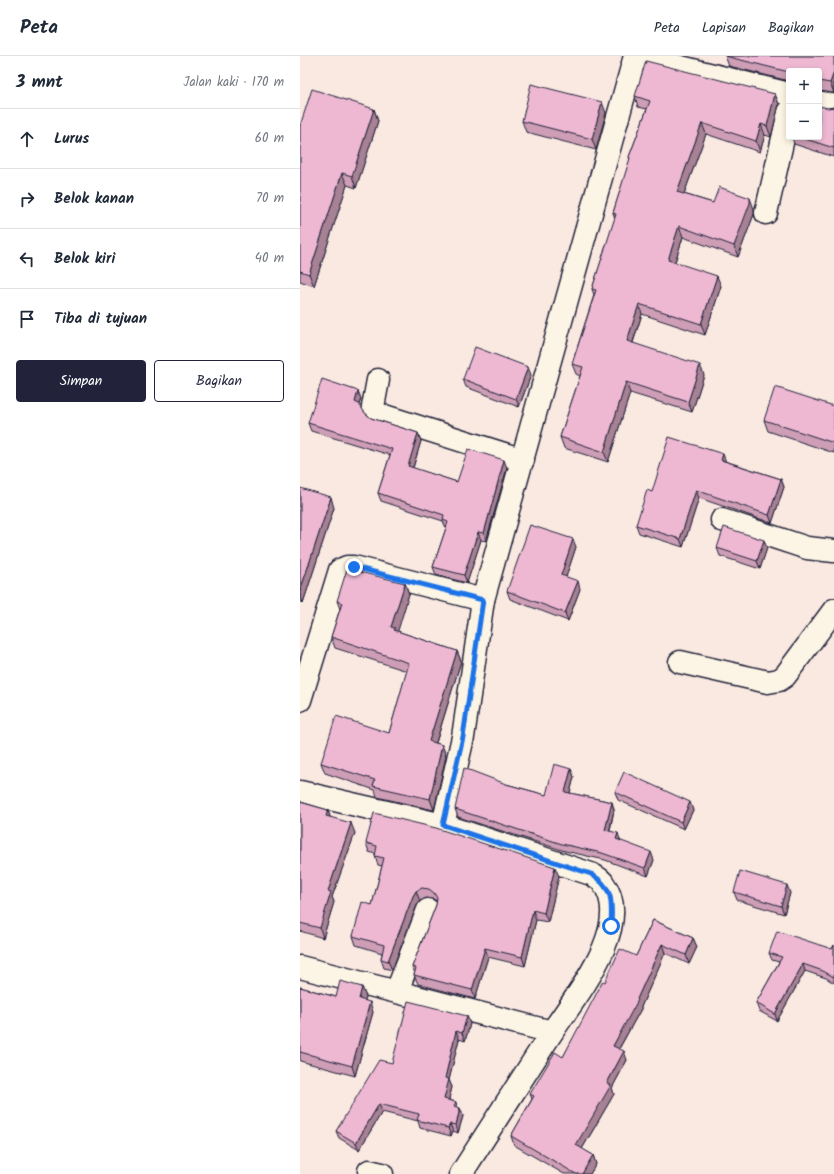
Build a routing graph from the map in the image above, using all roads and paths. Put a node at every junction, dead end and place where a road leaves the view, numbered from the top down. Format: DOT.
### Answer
graph roads {
  1 [pos="636,56"];
  2 [pos="786,93"];
  3 [pos="822,103"];
  4 [pos="834,106"];
  5 [pos="786,125"];
  6 [pos="766,213"];
  7 [pos="378,380"];
  8 [pos="523,460"];
  9 [pos="722,520"];
  10 [pos="834,551"];
  11 [pos="483,600"];
  12 [pos="834,610"];
  13 [pos="680,662"];
  14 [pos="300,700"];
  15 [pos="300,792"];
  16 [pos="443,825"];
  17 [pos="428,910"];
  18 [pos="300,967"];
  19 [pos="397,991"];
  20 [pos="552,1032"];
  21 [pos="461,1174"];
  1 -- 2 [label="street"];
  1 -- 8 [label="street"];
  3 -- 4 [label="street"];
  5 -- 6 [label="street"];
  7 -- 8 [label="street"];
  8 -- 11 [label="street"];
  9 -- 10 [label="street"];
  11 -- 14 [label="street"];
  11 -- 16 [label="street"];
  12 -- 13 [label="street"];
  15 -- 16 [label="street"];
  16 -- 20 [label="street"];
  17 -- 19 [label="street"];
  18 -- 19 [label="street"];
  19 -- 20 [label="street"];
  20 -- 21 [label="street"];
}
